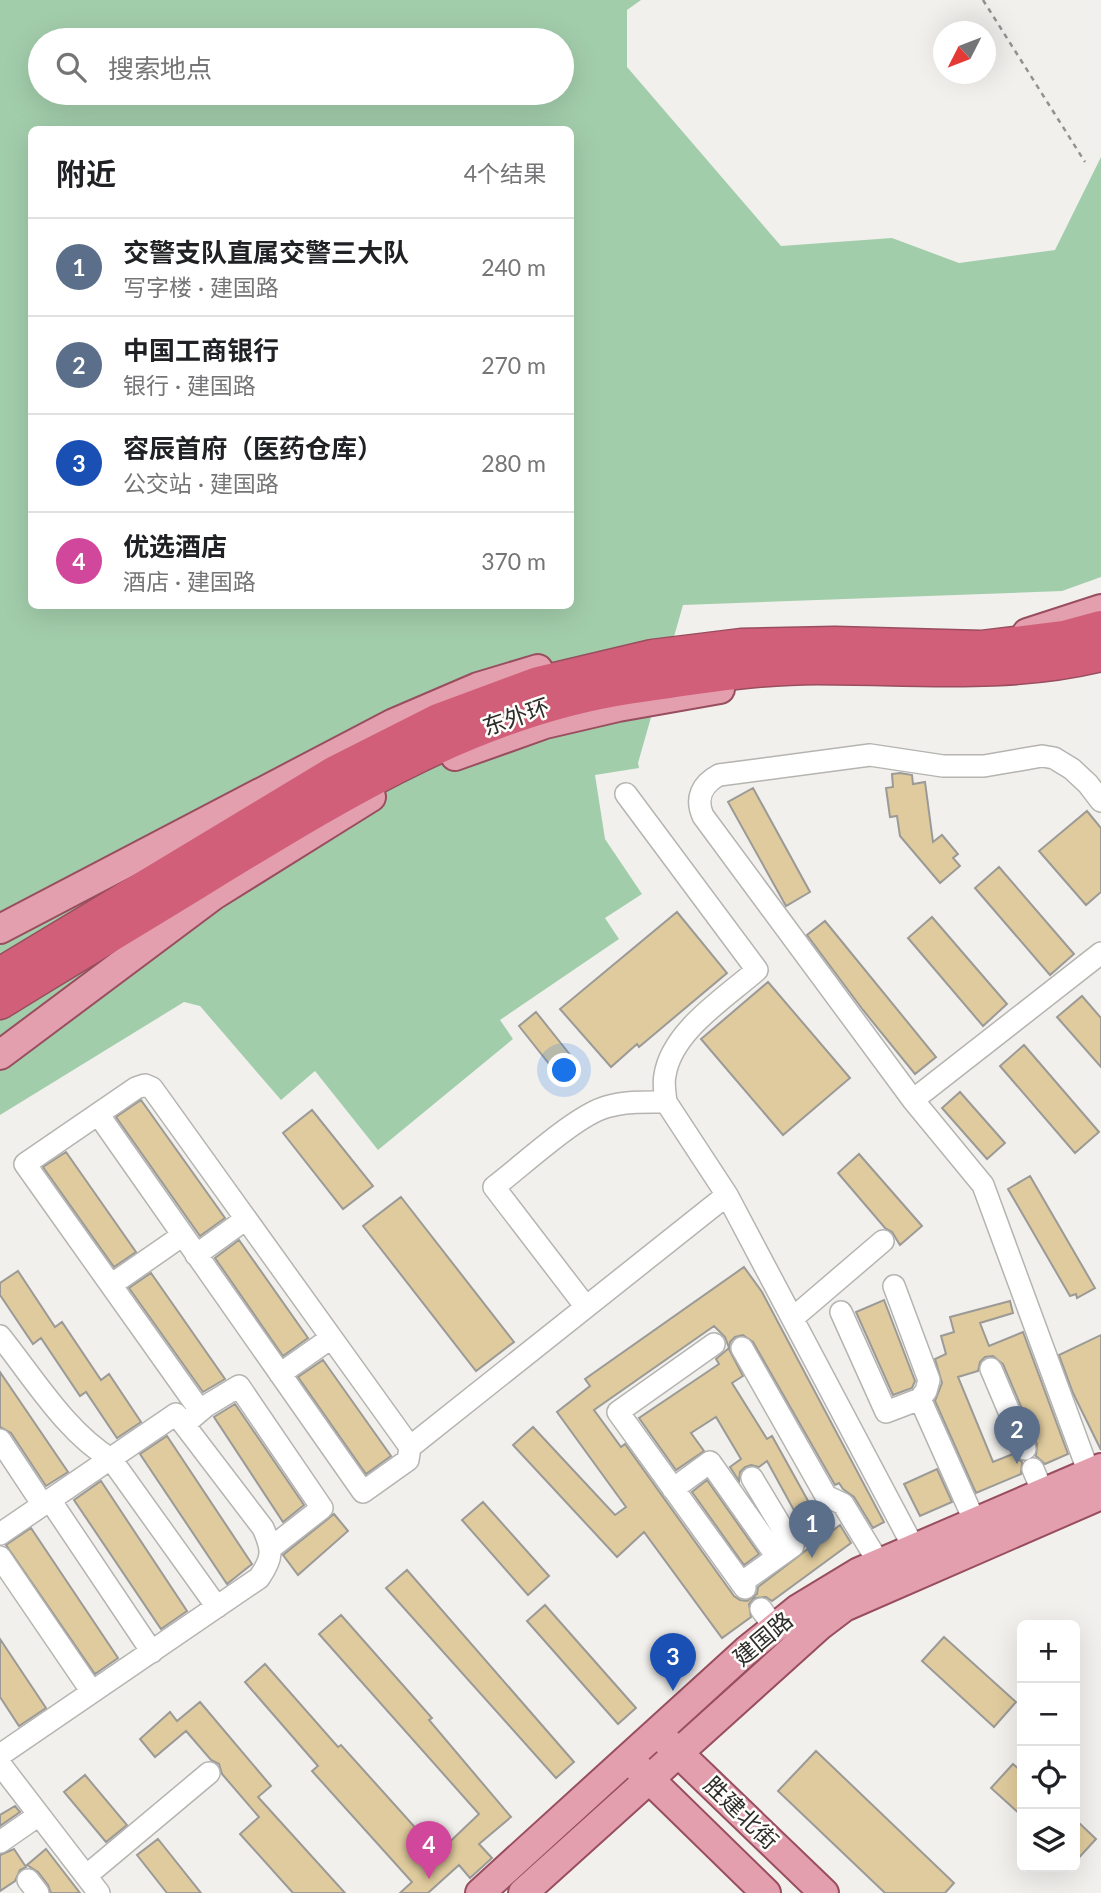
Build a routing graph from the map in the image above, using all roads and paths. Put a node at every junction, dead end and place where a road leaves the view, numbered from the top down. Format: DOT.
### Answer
graph roads {
  1 [pos="984,0"];
  2 [pos="1085,162"];
  3 [pos="1101,609"];
  4 [pos="1101,626"];
  5 [pos="981,647"];
  6 [pos="1101,655"];
  7 [pos="652,656"];
  8 [pos="895,671"];
  9 [pos="626,794"];
  10 [pos="1101,801"];
  11 [pos="0,929"];
  12 [pos="1101,953"];
  13 [pos="0,974"];
  14 [pos="0,1003"];
  15 [pos="0,1055"];
  16 [pos="912,1100"];
  17 [pos="666,1102"];
  18 [pos="98,1114"];
  19 [pos="727,1195"];
  20 [pos="246,1219"];
  21 [pos="183,1235"];
  22 [pos="883,1241"];
  23 [pos="197,1255"];
  24 [pos="111,1286"];
  25 [pos="894,1286"];
  26 [pos="586,1307"];
  27 [pos="841,1312"];
  28 [pos="793,1318"];
  29 [pos="331,1338"];
  30 [pos="714,1344"];
  31 [pos="3,1345"];
  32 [pos="742,1348"];
  33 [pos="991,1369"];
  34 [pos="280,1374"];
  35 [pos="920,1399"];
  36 [pos="194,1402"];
  37 [pos="184,1424"];
  38 [pos="0,1440"];
  39 [pos="410,1447"];
  40 [pos="1025,1449"];
  41 [pos="111,1459"];
  42 [pos="752,1478"];
  43 [pos="1097,1479"];
  44 [pos="673,1489"];
  45 [pos="47,1502"];
  46 [pos="975,1522"];
  47 [pos="0,1534"];
  48 [pos="272,1547"];
  49 [pos="0,1557"];
  50 [pos="777,1557"];
  51 [pos="920,1560"];
  52 [pos="879,1563"];
  53 [pos="217,1607"];
  54 [pos="152,1652"];
  55 [pos="92,1692"];
  56 [pos="668,1743"];
  57 [pos="0,1755"];
  58 [pos="629,1759"];
  59 [pos="0,1764"];
  60 [pos="209,1773"];
  61 [pos="649,1780"];
  62 [pos="39,1815"];
  63 [pos="0,1842"];
  64 [pos="92,1885"];
  65 [pos="481,1893"];
  66 [pos="523,1893"];
  67 [pos="766,1893"];
  68 [pos="824,1893"];
  1 -- 2 [label="path"];
  3 -- 5 [label="main road"];
  4 -- 5 [label="highway, 东外环"];
  5 -- 7 [label="highway, 东外环"];
  6 -- 8 [label="highway, 东外环"];
  7 -- 11 [label="main road"];
  7 -- 13 [label="highway, 东外环"];
  8 -- 14 [label="highway, 东外环"];
  8 -- 15 [label="main road"];
  9 -- 17 [label="street"];
  10 -- 16 [label="street"];
  12 -- 16 [label="street"];
  16 -- 43 [label="street"];
  17 -- 19 [label="street"];
  17 -- 26 [label="street"];
  18 -- 20 [label="street"];
  18 -- 21 [label="street"];
  18 -- 24 [label="street"];
  19 -- 26 [label="street"];
  19 -- 28 [label="street"];
  20 -- 23 [label="street"];
  20 -- 29 [label="street"];
  21 -- 23 [label="street"];
  21 -- 24 [label="street"];
  22 -- 28 [label="street"];
  23 -- 34 [label="street"];
  24 -- 36 [label="street"];
  25 -- 35 [label="street"];
  26 -- 39 [label="street"];
  27 -- 35 [label="street"];
  28 -- 51 [label="street"];
  29 -- 34 [label="street"];
  29 -- 39 [label="street"];
  30 -- 44 [label="street"];
  31 -- 41 [label="street"];
  32 -- 52 [label="street"];
  33 -- 40 [label="street"];
  34 -- 39 [label="street"];
  35 -- 46 [label="street"];
  37 -- 41 [label="street"];
  37 -- 48 [label="street"];
  37 -- 48 [label="street"];
  38 -- 45 [label="street"];
  41 -- 45 [label="street"];
  41 -- 53 [label="street"];
  42 -- 50 [label="street"];
  43 -- 46 [label="main road, 建国路"];
  43 -- 51 [label="main road, 建国路"];
  44 -- 50 [label="street"];
  44 -- 50 [label="street"];
  45 -- 47 [label="street"];
  45 -- 54 [label="street"];
  46 -- 51 [label="main road, 建国路"];
  48 -- 53 [label="street"];
  49 -- 55 [label="street"];
  51 -- 52 [label="main road, 建国路"];
  51 -- 56 [label="main road, 建国路"];
  52 -- 56 [label="main road, 建国路"];
  53 -- 54 [label="street"];
  54 -- 55 [label="street"];
  55 -- 57 [label="street"];
  56 -- 58 [label="main road, 建国路"];
  56 -- 61 [label="main road, 建国路"];
  56 -- 68 [label="main road, 胜建北街"];
  58 -- 61 [label="main road, 胜建北街"];
  58 -- 65 [label="main road, 建国路"];
  59 -- 62 [label="street"];
  60 -- 64 [label="street"];
  61 -- 66 [label="main road, 建国路"];
  61 -- 67 [label="main road, 胜建北街"];
  62 -- 63 [label="street"];
  62 -- 64 [label="street"];
}
